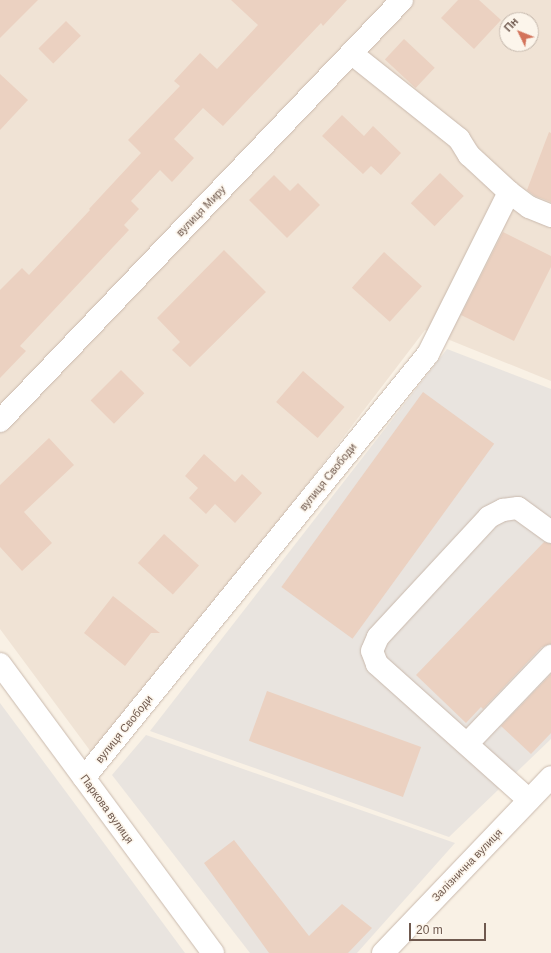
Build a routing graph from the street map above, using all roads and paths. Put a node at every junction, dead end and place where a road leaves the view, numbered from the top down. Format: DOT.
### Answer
graph roads {
  1 [pos="402,0"];
  2 [pos="351,54"];
  3 [pos="509,192"];
  4 [pos="551,216"];
  5 [pos="0,421"];
  6 [pos="551,532"];
  7 [pos="551,656"];
  8 [pos="0,664"];
  9 [pos="467,744"];
  10 [pos="551,777"];
  11 [pos="84,778"];
  12 [pos="529,800"];
  13 [pos="213,953"];
  14 [pos="383,953"];
  1 -- 2 [label="street, вулиця Миру"];
  2 -- 3 [label="street"];
  2 -- 5 [label="street, вулиця Миру"];
  3 -- 4 [label="street"];
  3 -- 11 [label="street, вулиця Свободи"];
  6 -- 9 [label="street"];
  7 -- 9 [label="street"];
  8 -- 11 [label="street, Паркова вулиця"];
  9 -- 12 [label="street"];
  10 -- 12 [label="street, Залізнична вулиця"];
  11 -- 13 [label="street, Паркова вулиця"];
  12 -- 14 [label="street, Залізнична вулиця"];
}
